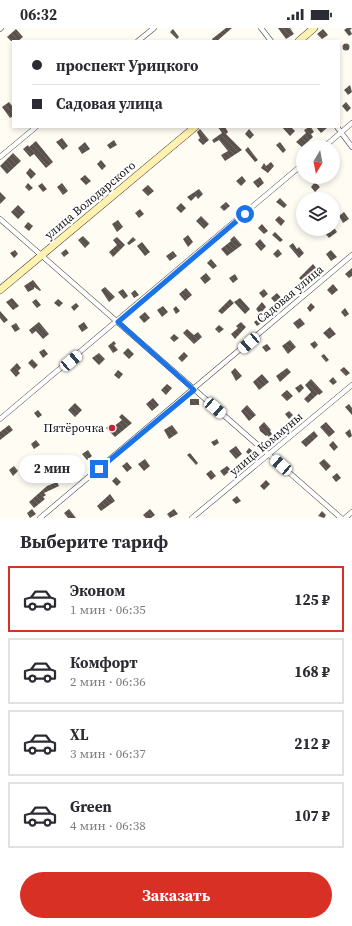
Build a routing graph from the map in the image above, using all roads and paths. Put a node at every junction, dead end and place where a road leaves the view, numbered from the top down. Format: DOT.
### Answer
graph roads {
  1 [pos="154,28"];
  2 [pos="261,28"];
  3 [pos="314,28"];
  4 [pos="139,40"];
  5 [pos="270,40"];
  6 [pos="299,40"];
  7 [pos="352,123"];
  8 [pos="35,128"];
  9 [pos="194,128"];
  10 [pos="338,128"];
  11 [pos="341,132"];
  12 [pos="332,140"];
  13 [pos="352,147"];
  14 [pos="0,157"];
  15 [pos="296,170"];
  16 [pos="0,218"];
  17 [pos="42,255"];
  18 [pos="352,255"];
  19 [pos="0,290"];
  20 [pos="118,322"];
  21 [pos="352,385"];
  22 [pos="194,390"];
  23 [pos="0,419"];
  24 [pos="269,455"];
  25 [pos="352,512"];
  26 [pos="40,518"];
  27 [pos="192,518"];
  28 [pos="341,518"];
  29 [pos="345,518"];
  1 -- 4 [label="street"];
  2 -- 5 [label="street"];
  3 -- 6 [label="street"];
  7 -- 11 [label="street"];
  8 -- 14 [label="street"];
  9 -- 17 [label="street, улица Володарского"];
  10 -- 11 [label="street"];
  11 -- 12 [label="street"];
  11 -- 13 [label="street"];
  15 -- 20 [label="street"];
  16 -- 17 [label="street"];
  17 -- 19 [label="street, улица Володарского"];
  17 -- 20 [label="street"];
  18 -- 22 [label="street, Садовая улица"];
  20 -- 22 [label="street"];
  20 -- 23 [label="street"];
  21 -- 24 [label="street, улица Коммуны"];
  22 -- 24 [label="street"];
  22 -- 26 [label="street, Садовая улица"];
  24 -- 27 [label="street, улица Коммуны"];
  24 -- 28 [label="street"];
  25 -- 29 [label="street"];
}
